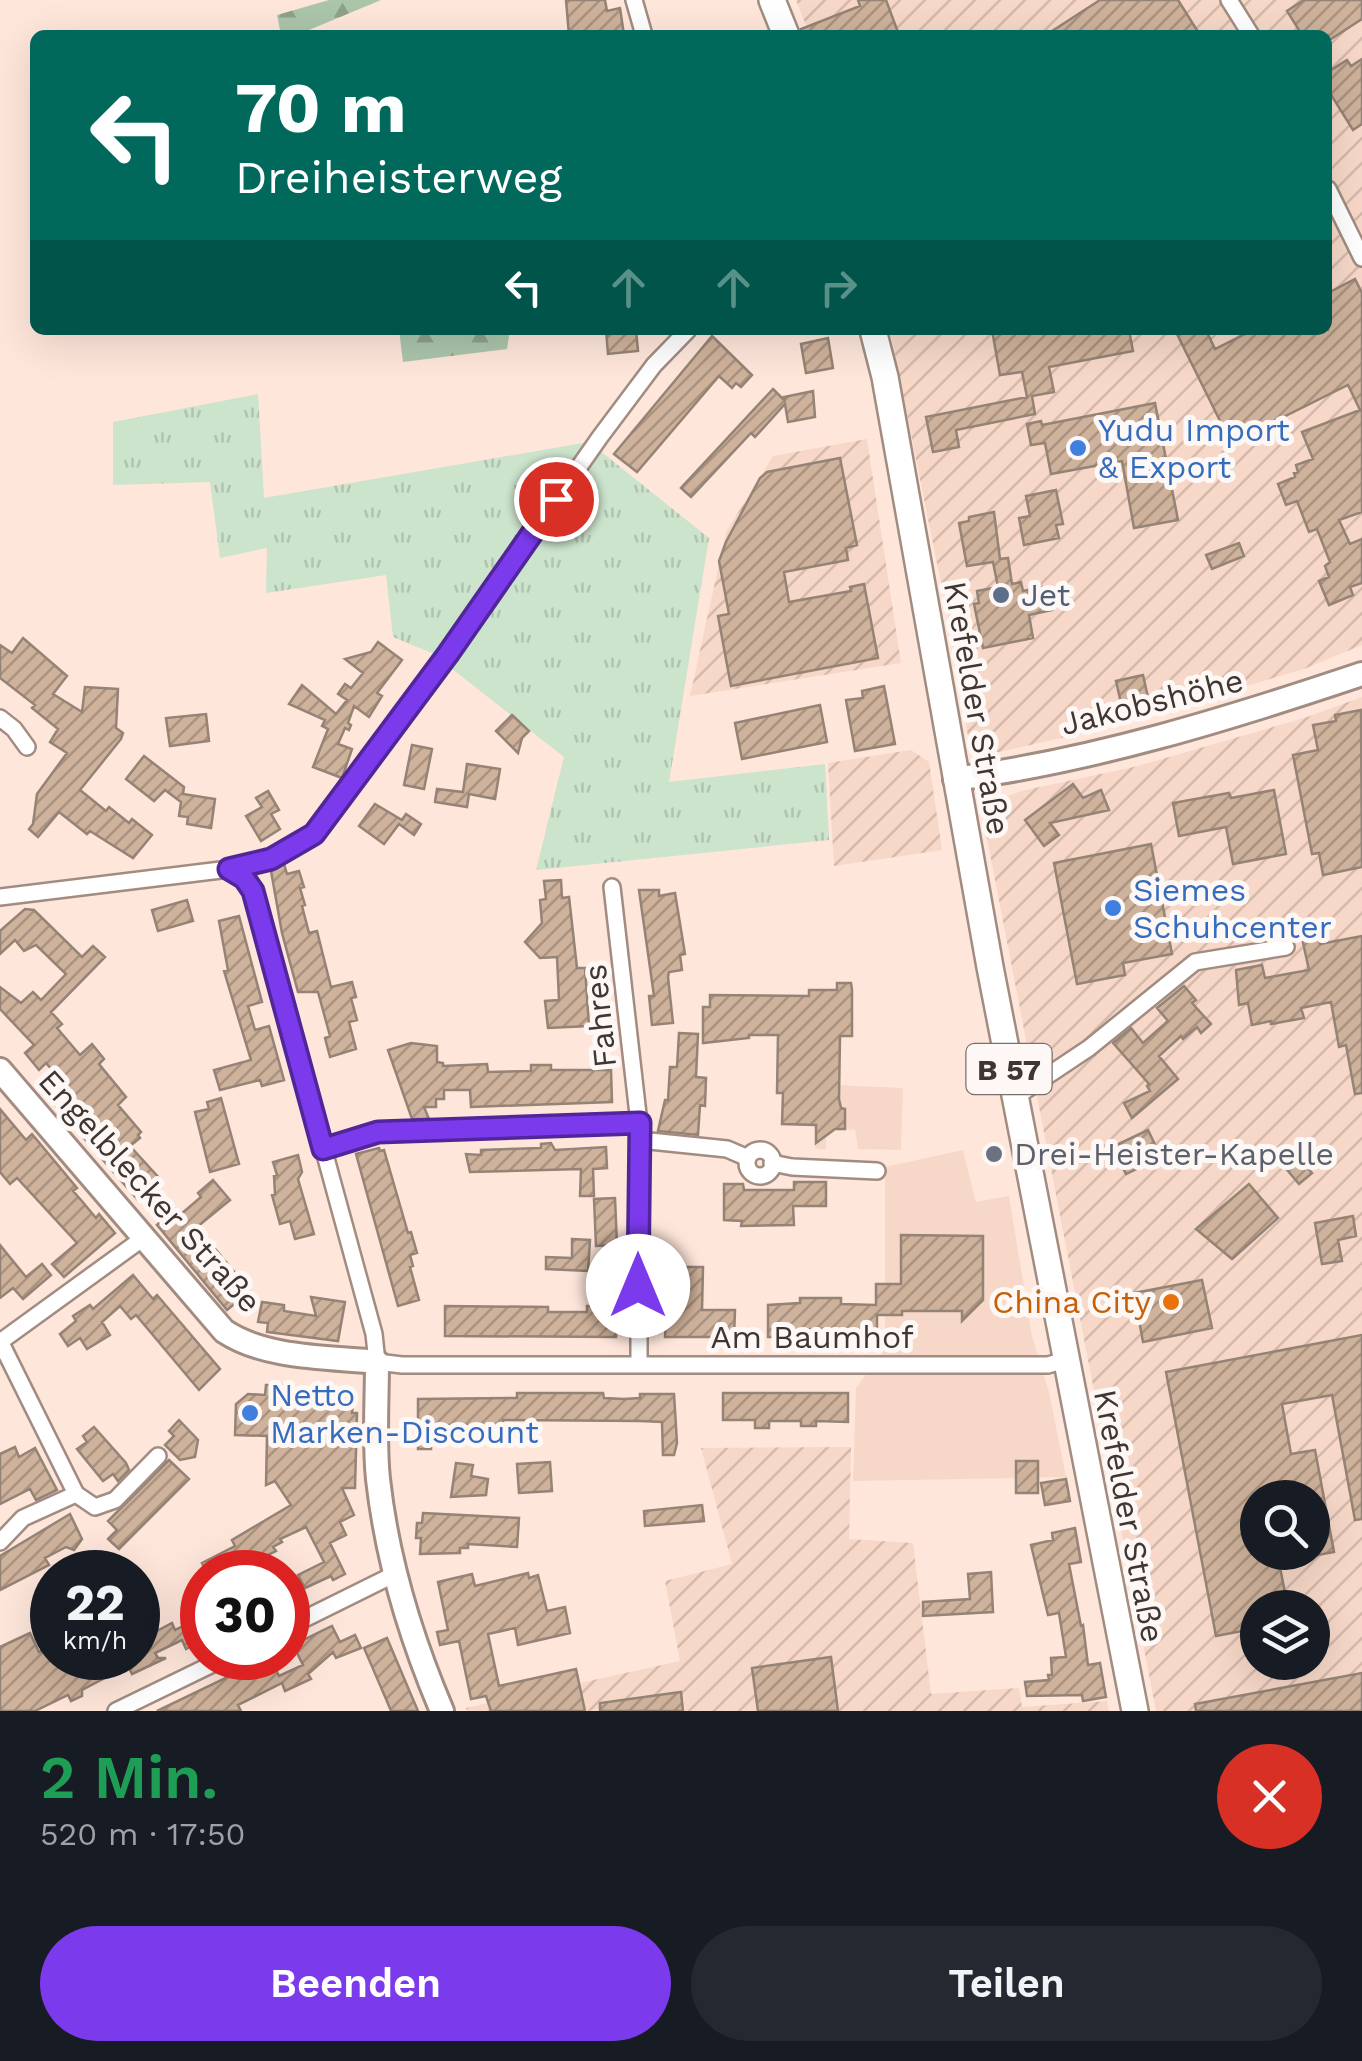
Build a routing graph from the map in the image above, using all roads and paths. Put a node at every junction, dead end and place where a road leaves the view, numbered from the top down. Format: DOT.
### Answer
graph roads {
  1 [pos="634,0"];
  2 [pos="772,0"];
  3 [pos="1229,0"];
  4 [pos="643,30"];
  5 [pos="784,30"];
  6 [pos="1247,30"];
  7 [pos="1332,197"];
  8 [pos="1362,258"];
  9 [pos="683,335"];
  10 [pos="874,335"];
  11 [pos="1362,674"];
  12 [pos="0,718"];
  13 [pos="27,747"];
  14 [pos="955,778"];
  15 [pos="229,869"];
  16 [pos="612,887"];
  17 [pos="0,897"];
  18 [pos="1286,946"];
  19 [pos="0,1070"];
  20 [pos="1014,1098"];
  21 [pos="640,1123"];
  22 [pos="640,1140"];
  23 [pos="323,1149"];
  24 [pos="877,1171"];
  25 [pos="142,1239"];
  26 [pos="0,1342"];
  27 [pos="1065,1360"];
  28 [pos="377,1362"];
  29 [pos="638,1364"];
  30 [pos="158,1456"];
  31 [pos="76,1494"];
  32 [pos="0,1542"];
  33 [pos="393,1575"];
  34 [pos="310,1616"];
  35 [pos="180,1680"];
  36 [pos="116,1711"];
  37 [pos="442,1711"];
  38 [pos="1135,1711"];
  1 -- 4 [label="street"];
  2 -- 5 [label="main road"];
  3 -- 6 [label="street"];
  7 -- 8 [label="street"];
  9 -- 15 [label="street"];
  10 -- 14 [label="main road, Krefelder Straße / B 57"];
  11 -- 14 [label="street, Jakobshöhe"];
  12 -- 13 [label="street"];
  14 -- 20 [label="main road, Krefelder Straße / B 57"];
  15 -- 17 [label="street"];
  15 -- 23 [label="street"];
  16 -- 21 [label="street, Fahres"];
  18 -- 20 [label="street"];
  19 -- 25 [label="street, Engelblecker Straße"];
  20 -- 27 [label="main road, Krefelder Straße / B 57"];
  21 -- 22 [label="street, Fahres"];
  21 -- 23 [label="street"];
  22 -- 24 [label="street"];
  22 -- 29 [label="street, Fahres"];
  23 -- 28 [label="street"];
  25 -- 26 [label="street"];
  25 -- 28 [label="street, Engelblecker Straße"];
  26 -- 31 [label="street"];
  27 -- 29 [label="street, Am Baumhof"];
  27 -- 38 [label="main road, Krefelder Straße / B 57"];
  28 -- 29 [label="street, Am Baumhof"];
  28 -- 33 [label="street"];
  30 -- 31 [label="street"];
  31 -- 32 [label="street"];
  33 -- 34 [label="street"];
  33 -- 37 [label="street"];
  35 -- 36 [label="street"];
}
